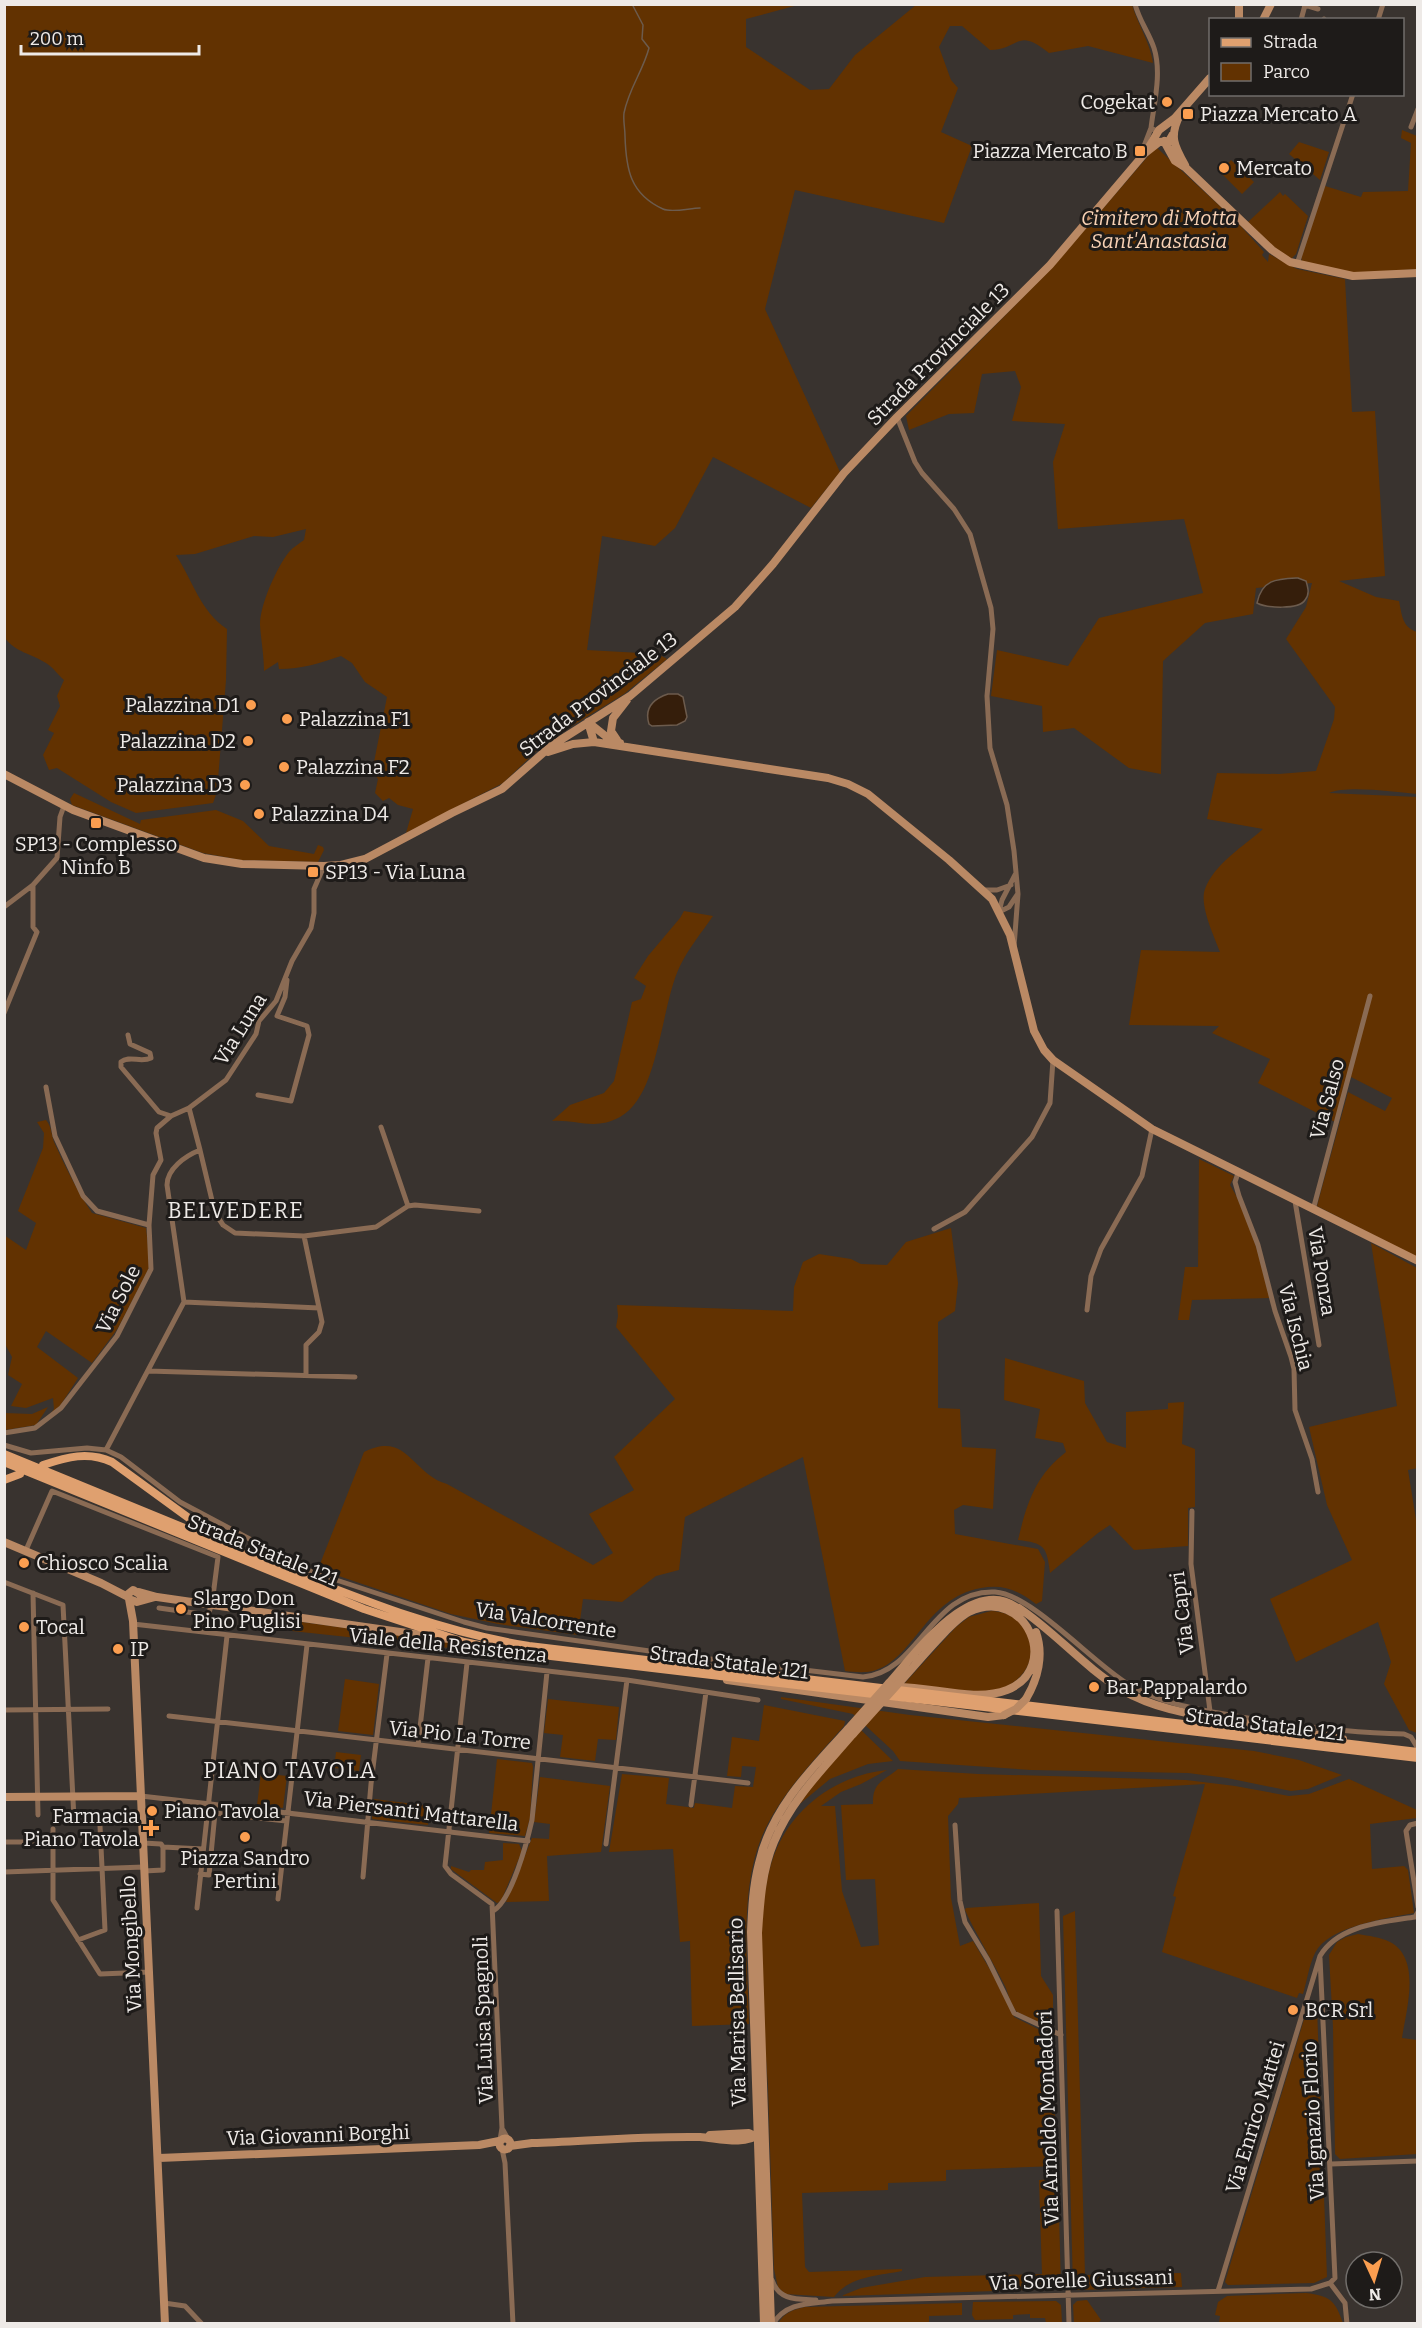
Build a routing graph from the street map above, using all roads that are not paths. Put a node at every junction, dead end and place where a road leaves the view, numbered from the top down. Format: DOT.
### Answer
graph roads {
  1 [pos="1135,4"];
  2 [pos="1271,4"];
  3 [pos="1318,9"];
  4 [pos="1264,18"];
  5 [pos="1301,18"];
  6 [pos="1209,79"];
  7 [pos="1352,96"];
  8 [pos="1183,109"];
  9 [pos="1418,109"];
  10 [pos="1165,126"];
  11 [pos="1411,128"];
  12 [pos="1155,131"];
  13 [pos="1173,134"];
  14 [pos="1163,141"];
  15 [pos="1145,153"];
  16 [pos="1137,163"];
  17 [pos="1186,168"];
  18 [pos="1297,264"];
  19 [pos="1418,273"];
  20 [pos="897,417"];
  21 [pos="630,696"];
  22 [pos="588,722"];
  23 [pos="594,742"];
  24 [pos="621,743"];
  25 [pos="657,751"];
  26 [pos="541,754"];
  27 [pos="4,774"];
  28 [pos="64,806"];
  29 [pos="324,866"];
  30 [pos="1016,872"];
  31 [pos="33,885"];
  32 [pos="1011,885"];
  33 [pos="984,890"];
  34 [pos="1018,894"];
  35 [pos="4,907"];
  36 [pos="999,912"];
  37 [pos="1014,950"];
  38 [pos="287,975"];
  39 [pos="1370,996"];
  40 [pos="4,1013"];
  41 [pos="128,1035"];
  42 [pos="1053,1060"];
  43 [pos="46,1087"];
  44 [pos="258,1095"];
  45 [pos="189,1108"];
  46 [pos="171,1116"];
  47 [pos="381,1127"];
  48 [pos="1152,1129"];
  49 [pos="200,1150"];
  50 [pos="1238,1173"];
  51 [pos="1295,1201"];
  52 [pos="408,1206"];
  53 [pos="479,1210"];
  54 [pos="1313,1210"];
  55 [pos="149,1225"];
  56 [pos="934,1228"];
  57 [pos="304,1236"];
  58 [pos="1418,1261"];
  59 [pos="184,1302"];
  60 [pos="319,1308"];
  61 [pos="1087,1310"];
  62 [pos="1319,1345"];
  63 [pos="148,1371"];
  64 [pos="306,1375"];
  65 [pos="355,1377"];
  66 [pos="4,1433"];
  67 [pos="4,1445"];
  68 [pos="106,1450"];
  69 [pos="4,1454"];
  70 [pos="4,1462"];
  71 [pos="43,1465"];
  72 [pos="20,1474"];
  73 [pos="4,1480"];
  74 [pos="1318,1492"];
  75 [pos="1192,1511"];
  76 [pos="4,1542"];
  77 [pos="26,1550"];
  78 [pos="266,1561"];
  79 [pos="4,1582"];
  80 [pos="33,1593"];
  81 [pos="135,1597"];
  82 [pos="212,1605"];
  83 [pos="159,1608"];
  84 [pos="1018,1608"];
  85 [pos="133,1622"];
  86 [pos="227,1636"];
  87 [pos="464,1642"];
  88 [pos="308,1645"];
  89 [pos="387,1654"];
  90 [pos="428,1658"];
  91 [pos="467,1663"];
  92 [pos="547,1672"];
  93 [pos="705,1675"];
  94 [pos="627,1680"];
  95 [pos="879,1688"];
  96 [pos="706,1692"];
  97 [pos="759,1700"];
  98 [pos="69,1709"];
  99 [pos="108,1709"];
  100 [pos="4,1710"];
  101 [pos="36,1710"];
  102 [pos="1209,1711"];
  103 [pos="169,1716"];
  104 [pos="217,1722"];
  105 [pos="850,1731"];
  106 [pos="296,1732"];
  107 [pos="377,1741"];
  108 [pos="418,1745"];
  109 [pos="1417,1747"];
  110 [pos="457,1750"];
  111 [pos="1407,1750"];
  112 [pos="1418,1752"];
  113 [pos="1418,1758"];
  114 [pos="538,1759"];
  115 [pos="616,1768"];
  116 [pos="695,1777"];
  117 [pos="748,1783"];
  118 [pos="141,1796"];
  119 [pos="4,1797"];
  120 [pos="74,1797"];
  121 [pos="38,1798"];
  122 [pos="208,1804"];
  123 [pos="692,1804"];
  124 [pos="287,1813"];
  125 [pos="38,1815"];
  126 [pos="74,1819"];
  127 [pos="286,1821"];
  128 [pos="368,1822"];
  129 [pos="1418,1823"];
  130 [pos="955,1825"];
  131 [pos="100,1826"];
  132 [pos="53,1829"];
  133 [pos="448,1831"];
  134 [pos="528,1841"];
  135 [pos="4,1842"];
  136 [pos="53,1842"];
  137 [pos="143,1843"];
  138 [pos="606,1844"];
  139 [pos="163,1847"];
  140 [pos="203,1849"];
  141 [pos="102,1868"];
  142 [pos="144,1869"];
  143 [pos="53,1870"];
  144 [pos="4,1872"];
  145 [pos="200,1874"];
  146 [pos="363,1877"];
  147 [pos="278,1899"];
  148 [pos="1418,1907"];
  149 [pos="196,1908"];
  150 [pos="493,1911"];
  151 [pos="1057,1911"];
  152 [pos="1418,1912"];
  153 [pos="78,1940"];
  154 [pos="1320,1956"];
  155 [pos="150,1972"];
  156 [pos="1061,2035"];
  157 [pos="755,2110"];
  158 [pos="765,2125"];
  159 [pos="740,2136"];
  160 [pos="757,2136"];
  161 [pos="505,2144"];
  162 [pos="159,2158"];
  163 [pos="1418,2161"];
  164 [pos="758,2162"];
  165 [pos="1331,2164"];
  166 [pos="768,2229"];
  167 [pos="770,2274"];
  168 [pos="1330,2283"];
  169 [pos="1218,2291"];
  170 [pos="1068,2295"];
  171 [pos="832,2301"];
  172 [pos="164,2303"];
  173 [pos="165,2324"];
  174 [pos="202,2324"];
  175 [pos="513,2324"];
  176 [pos="764,2324"];
  177 [pos="772,2324"];
  178 [pos="1069,2324"];
  179 [pos="1347,2324"];
  1 -- 12 [label="street"];
  2 -- 4 [label="main road"];
  3 -- 5 [label="street"];
  6 -- 8 [label="main road"];
  7 -- 18 [label="street"];
  8 -- 10 [label="main road"];
  8 -- 13 [label="main road"];
  9 -- 11 [label="street"];
  10 -- 12 [label="main road"];
  10 -- 13 [label="main road"];
  12 -- 14 [label="main road"];
  12 -- 15 [label="main road"];
  12 -- 16 [label="street"];
  13 -- 14 [label="main road"];
  13 -- 17 [label="main road"];
  14 -- 15 [label="main road"];
  14 -- 17 [label="main road"];
  15 -- 16 [label="main road, Strada Provinciale 13"];
  16 -- 20 [label="main road, Strada Provinciale 13"];
  17 -- 18 [label="main road"];
  18 -- 19 [label="main road"];
  20 -- 21 [label="main road, Strada Provinciale 13"];
  20 -- 30 [label="street"];
  21 -- 22 [label="main road, Strada Provinciale 13"];
  21 -- 24 [label="main road"];
  22 -- 23 [label="main road"];
  22 -- 24 [label="main road"];
  22 -- 26 [label="main road, Strada Provinciale 13"];
  23 -- 25 [label="main road"];
  23 -- 26 [label="main road"];
  24 -- 25 [label="main road"];
  25 -- 33 [label="main road"];
  26 -- 29 [label="main road, Strada Provinciale 13"];
  27 -- 28 [label="main road, Strada Provinciale 13"];
  28 -- 29 [label="main road, Strada Provinciale 13"];
  28 -- 31 [label="street"];
  29 -- 38 [label="street, Via Luna"];
  30 -- 32 [label="street"];
  30 -- 34 [label="street"];
  31 -- 35 [label="street"];
  31 -- 40 [label="street"];
  32 -- 33 [label="street"];
  32 -- 36 [label="street"];
  33 -- 36 [label="main road"];
  34 -- 36 [label="street"];
  34 -- 37 [label="street"];
  36 -- 37 [label="main road"];
  37 -- 42 [label="main road"];
  38 -- 44 [label="street"];
  38 -- 45 [label="street, Via Luna"];
  39 -- 54 [label="street, Via Salso"];
  41 -- 46 [label="street"];
  42 -- 48 [label="main road"];
  42 -- 56 [label="street"];
  43 -- 55 [label="street"];
  45 -- 46 [label="street"];
  45 -- 49 [label="street"];
  46 -- 55 [label="street, Via Sole"];
  47 -- 52 [label="street"];
  48 -- 50 [label="main road"];
  48 -- 61 [label="street"];
  49 -- 57 [label="street"];
  49 -- 59 [label="street"];
  50 -- 51 [label="main road"];
  50 -- 74 [label="street, Via Ischia"];
  51 -- 54 [label="main road"];
  51 -- 62 [label="street, Via Ponza"];
  52 -- 53 [label="street"];
  52 -- 57 [label="street"];
  54 -- 58 [label="main road"];
  55 -- 66 [label="street, Via Sole"];
  57 -- 60 [label="street"];
  59 -- 60 [label="street"];
  59 -- 63 [label="street"];
  60 -- 64 [label="street"];
  63 -- 64 [label="street"];
  63 -- 68 [label="street"];
  64 -- 65 [label="street"];
  67 -- 68 [label="street"];
  68 -- 102 [label="street, Via Valcorrente"];
  69 -- 78 [label="main road, Strada Statale 121"];
  70 -- 87 [label="main road, Strada Statale 121"];
  71 -- 78 [label="main road"];
  72 -- 73 [label="main road"];
  75 -- 102 [label="street, Via Capri"];
  76 -- 77 [label="main road"];
  77 -- 81 [label="main road"];
  77 -- 82 [label="street"];
  78 -- 95 [label="main road, Strada Statale 121"];
  79 -- 80 [label="street"];
  80 -- 98 [label="street"];
  80 -- 101 [label="street"];
  81 -- 82 [label="main road"];
  81 -- 85 [label="main road"];
  82 -- 83 [label="street"];
  82 -- 87 [label="main road"];
  84 -- 93 [label="main road, bridge"];
  84 -- 105 [label="main road, bridge"];
  84 -- 111 [label="main road"];
  85 -- 86 [label="street, Viale della Resistenza"];
  85 -- 118 [label="main road, Via Mongibello"];
  86 -- 88 [label="street, Viale della Resistenza"];
  86 -- 104 [label="street"];
  87 -- 93 [label="main road, Strada Statale 121"];
  88 -- 89 [label="street, Viale della Resistenza"];
  88 -- 106 [label="street"];
  89 -- 90 [label="street, Viale della Resistenza"];
  89 -- 107 [label="street"];
  90 -- 91 [label="street, Viale della Resistenza"];
  90 -- 108 [label="street"];
  91 -- 92 [label="street, Viale della Resistenza"];
  91 -- 110 [label="street"];
  92 -- 94 [label="street, Viale della Resistenza"];
  92 -- 114 [label="street"];
  93 -- 113 [label="main road, Strada Statale 121"];
  94 -- 96 [label="street, Viale della Resistenza"];
  94 -- 115 [label="street"];
  95 -- 105 [label="main road, bridge"];
  95 -- 111 [label="main road, Strada Statale 121"];
  96 -- 97 [label="street, Viale della Resistenza"];
  96 -- 116 [label="street"];
  98 -- 99 [label="street"];
  98 -- 101 [label="street"];
  98 -- 120 [label="street"];
  100 -- 101 [label="street"];
  101 -- 121 [label="street"];
  102 -- 109 [label="street, Via Valcorrente"];
  103 -- 104 [label="street, Via Pio La Torre"];
  104 -- 106 [label="street, Via Pio La Torre"];
  104 -- 122 [label="street"];
  105 -- 157 [label="main road, Via Marisa Bellisario"];
  105 -- 158 [label="main road, Via Marisa Bellisario"];
  106 -- 107 [label="street, Via Pio La Torre"];
  106 -- 124 [label="street"];
  107 -- 108 [label="street, Via Pio La Torre"];
  107 -- 128 [label="street"];
  108 -- 110 [label="street, Via Pio La Torre"];
  110 -- 114 [label="street, Via Pio La Torre"];
  110 -- 133 [label="street"];
  111 -- 112 [label="main road, Strada Statale 121"];
  114 -- 115 [label="street, Via Pio La Torre"];
  114 -- 134 [label="street"];
  115 -- 116 [label="street, Via Pio La Torre"];
  115 -- 138 [label="street"];
  116 -- 117 [label="street, Via Pio La Torre"];
  116 -- 123 [label="street"];
  118 -- 120 [label="main road, Via Piersanti Mattarella"];
  118 -- 122 [label="street, Via Piersanti Mattarella"];
  118 -- 137 [label="main road, Via Mongibello"];
  119 -- 121 [label="main road, Via Piersanti Mattarella"];
  120 -- 121 [label="main road, Via Piersanti Mattarella"];
  120 -- 126 [label="street"];
  121 -- 125 [label="street"];
  122 -- 124 [label="street, Via Piersanti Mattarella"];
  122 -- 140 [label="street"];
  124 -- 127 [label="street"];
  124 -- 128 [label="street, Via Piersanti Mattarella"];
  127 -- 145 [label="street"];
  127 -- 147 [label="street"];
  128 -- 133 [label="street, Via Piersanti Mattarella"];
  128 -- 146 [label="street"];
  129 -- 148 [label="street"];
  130 -- 156 [label="street"];
  131 -- 141 [label="street"];
  132 -- 136 [label="street"];
  133 -- 134 [label="street, Via Piersanti Mattarella"];
  133 -- 150 [label="street"];
  134 -- 150 [label="street"];
  135 -- 136 [label="street"];
  136 -- 143 [label="street"];
  137 -- 139 [label="street"];
  137 -- 142 [label="main road, Via Mongibello"];
  139 -- 140 [label="street"];
  139 -- 142 [label="street"];
  140 -- 145 [label="street"];
  141 -- 142 [label="street"];
  141 -- 143 [label="street"];
  141 -- 153 [label="street"];
  142 -- 155 [label="main road, Via Mongibello"];
  143 -- 144 [label="street"];
  143 -- 153 [label="street"];
  145 -- 149 [label="street"];
  150 -- 161 [label="street, Via Luisa Spagnoli"];
  151 -- 156 [label="street, Via Arnoldo Mondadori"];
  152 -- 154 [label="street, Via Enrico Mattei"];
  153 -- 155 [label="street"];
  154 -- 165 [label="street, Via Ignazio Florio"];
  154 -- 169 [label="street, Via Enrico Mattei"];
  155 -- 162 [label="main road, Via Mongibello"];
  156 -- 170 [label="street, Via Arnoldo Mondadori"];
  157 -- 159 [label="main road"];
  157 -- 160 [label="main road, Via Marisa Bellisario"];
  158 -- 160 [label="main road"];
  158 -- 166 [label="main road, Via Marisa Bellisario"];
  159 -- 160 [label="main road"];
  159 -- 161 [label="main road, Via Giovanni Borghi"];
  159 -- 164 [label="main road"];
  160 -- 164 [label="main road, Via Marisa Bellisario"];
  160 -- 166 [label="main road"];
  161 -- 162 [label="main road, Via Giovanni Borghi"];
  161 -- 175 [label="street"];
  162 -- 172 [label="main road, Via Mongibello"];
  163 -- 165 [label="street"];
  164 -- 176 [label="main road, Via Marisa Bellisario"];
  165 -- 168 [label="street, Via Ignazio Florio"];
  166 -- 167 [label="main road, Via Marisa Bellisario"];
  167 -- 171 [label="street"];
  167 -- 177 [label="main road, Via Marisa Bellisario"];
  168 -- 169 [label="street, Via Sorelle Giussani"];
  168 -- 179 [label="street"];
  169 -- 170 [label="street, Via Sorelle Giussani"];
  170 -- 171 [label="street, Via Sorelle Giussani"];
  170 -- 178 [label="street, Via Arnoldo Mondadori"];
  171 -- 177 [label="street"];
  172 -- 173 [label="main road, Via Mongibello"];
  172 -- 174 [label="street"];
}
